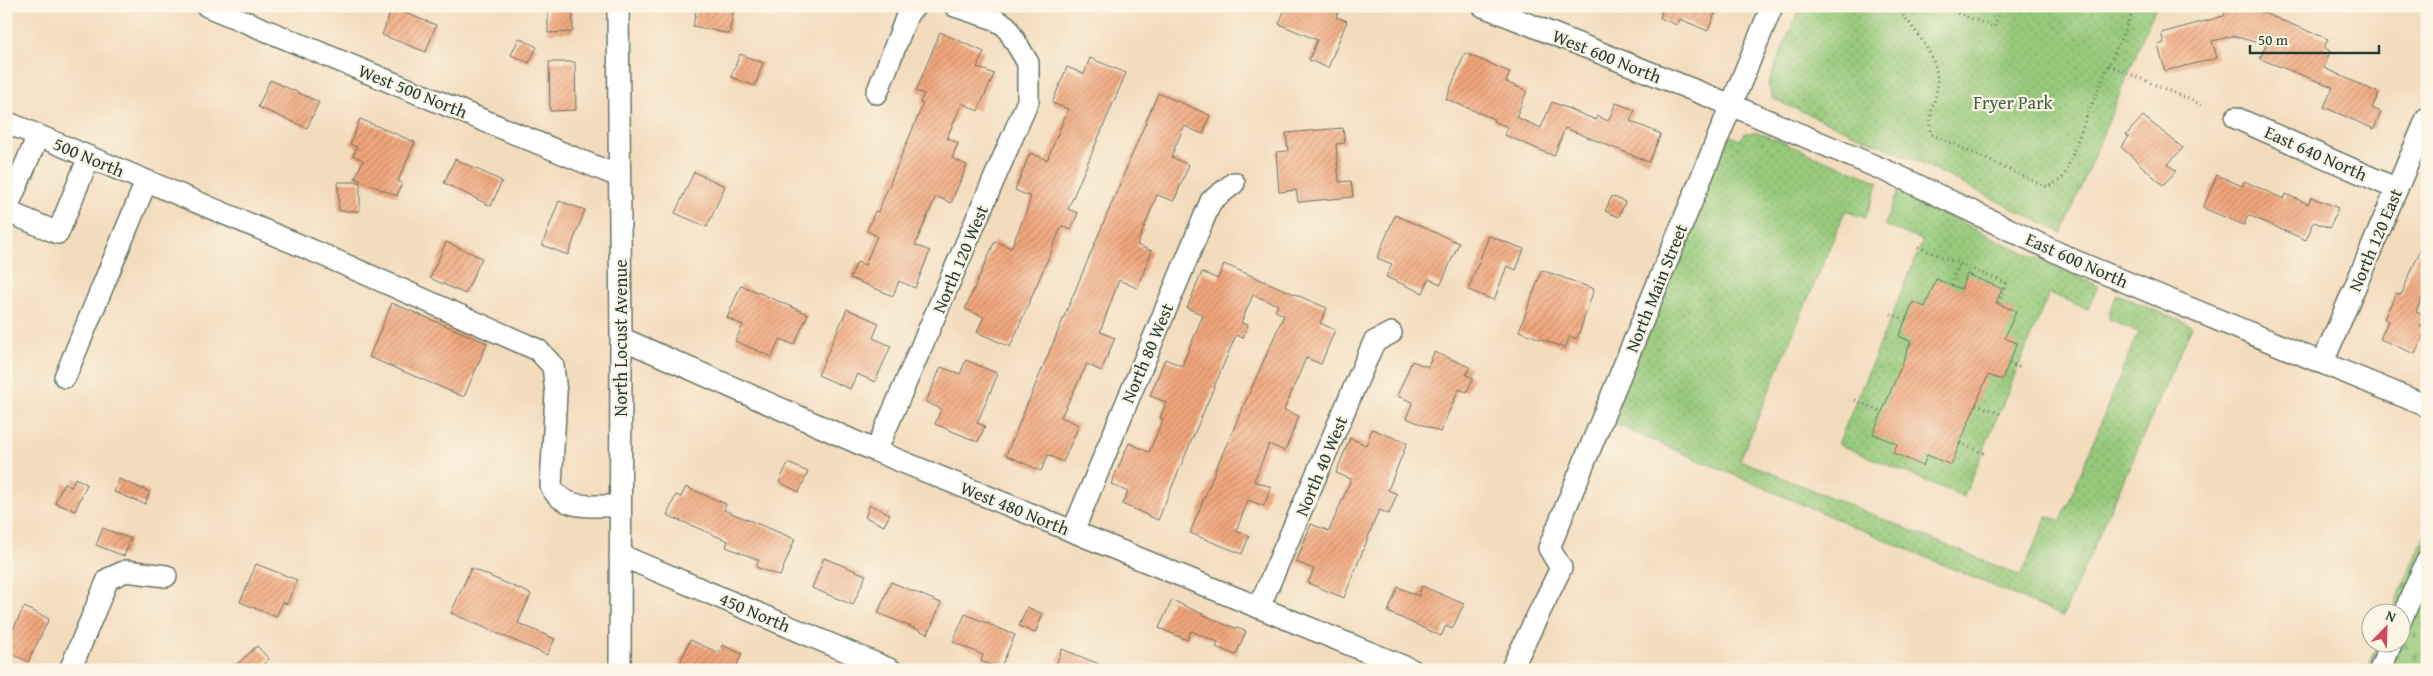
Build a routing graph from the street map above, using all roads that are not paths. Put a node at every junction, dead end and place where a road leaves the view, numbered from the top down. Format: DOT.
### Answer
graph roads {
  1 [pos="208,6"];
  2 [pos="618,6"];
  3 [pos="915,6"];
  4 [pos="955,6"];
  5 [pos="1482,6"];
  6 [pos="1772,6"];
  7 [pos="877,92"];
  8 [pos="1731,105"];
  9 [pos="2236,118"];
  10 [pos="2427,118"];
  11 [pos="6,122"];
  12 [pos="38,136"];
  13 [pos="89,158"];
  14 [pos="618,176"];
  15 [pos="146,182"];
  16 [pos="1234,184"];
  17 [pos="2397,189"];
  18 [pos="6,211"];
  19 [pos="1391,333"];
  20 [pos="621,338"];
  21 [pos="2323,362"];
  22 [pos="65,377"];
  23 [pos="2427,406"];
  24 [pos="876,450"];
  25 [pos="620,506"];
  26 [pos="1073,531"];
  27 [pos="620,555"];
  28 [pos="2427,561"];
  29 [pos="166,576"];
  30 [pos="2408,604"];
  31 [pos="1259,607"];
  32 [pos="2387,654"];
  33 [pos="70,670"];
  34 [pos="620,670"];
  35 [pos="891,670"];
  36 [pos="1412,670"];
  37 [pos="1512,670"];
  38 [pos="2380,670"];
  1 -- 14 [label="street, West 500 North"];
  2 -- 14 [label="street, North Locust Avenue"];
  3 -- 7 [label="street"];
  4 -- 24 [label="street, North 120 West"];
  5 -- 8 [label="street, West 600 North"];
  6 -- 8 [label="street, North Main Street"];
  8 -- 21 [label="street, East 600 North"];
  8 -- 37 [label="street, North Main Street"];
  9 -- 17 [label="street, East 640 North"];
  10 -- 17 [label="street, North 120 East"];
  11 -- 12 [label="street, 500 North"];
  12 -- 13 [label="street, 500 North"];
  12 -- 18 [label="street"];
  13 -- 15 [label="street, 500 North"];
  13 -- 18 [label="street"];
  14 -- 20 [label="street, North Locust Avenue"];
  15 -- 22 [label="street"];
  15 -- 25 [label="street, 500 North"];
  16 -- 26 [label="street, North 80 West"];
  17 -- 21 [label="street, North 120 East"];
  19 -- 31 [label="street, North 40 West"];
  20 -- 24 [label="street, West 480 North"];
  20 -- 25 [label="street, North Locust Avenue"];
  21 -- 23 [label="street, East 600 North"];
  24 -- 26 [label="street, West 480 North"];
  25 -- 27 [label="street, North Locust Avenue"];
  26 -- 31 [label="street, West 480 North"];
  27 -- 34 [label="street, North Locust Avenue"];
  27 -- 35 [label="street, 450 North"];
  28 -- 30 [label="street"];
  29 -- 33 [label="street"];
  31 -- 36 [label="street, West 480 North"];
  32 -- 38 [label="street"];
}
